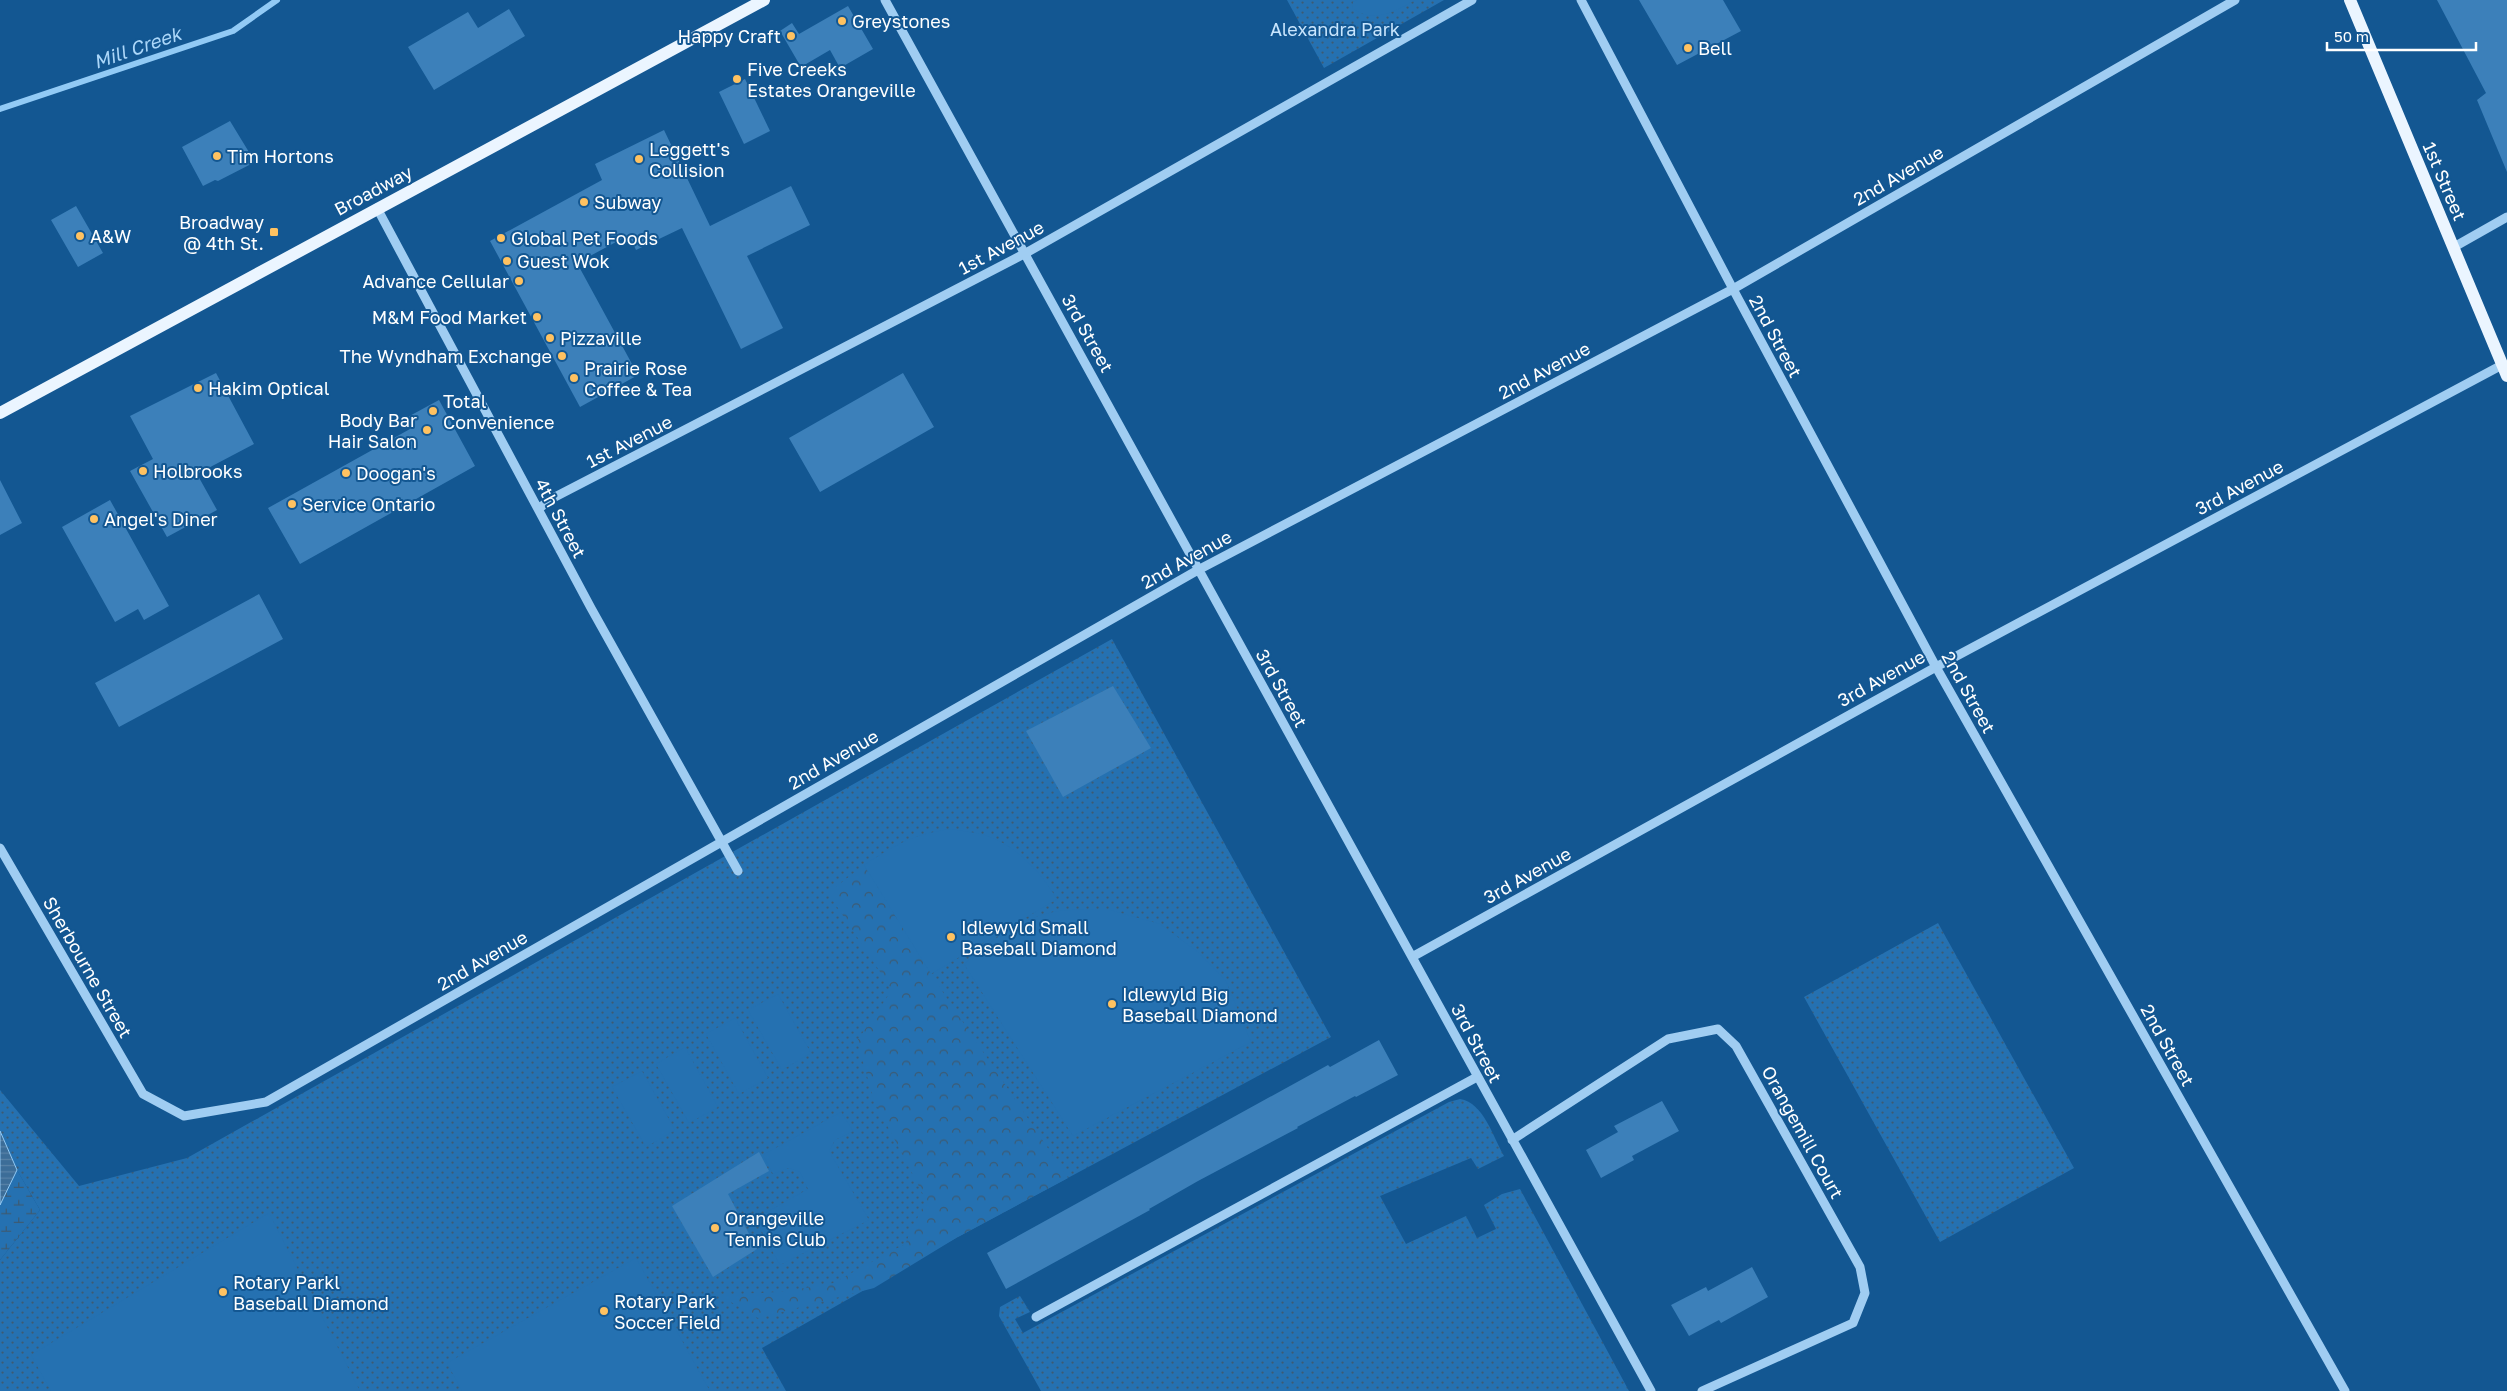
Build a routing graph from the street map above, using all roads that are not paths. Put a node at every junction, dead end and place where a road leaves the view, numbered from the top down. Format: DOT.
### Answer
graph roads {
  1 [pos="764,0"];
  2 [pos="885,0"];
  3 [pos="1472,0"];
  4 [pos="1581,0"];
  5 [pos="2235,0"];
  6 [pos="2350,0"];
  7 [pos="377,208"];
  8 [pos="2507,218"];
  9 [pos="2454,247"];
  10 [pos="1026,253"];
  11 [pos="1733,290"];
  12 [pos="2505,371"];
  13 [pos="0,412"];
  14 [pos="538,509"];
  15 [pos="1198,570"];
  16 [pos="1936,667"];
  17 [pos="720,842"];
  18 [pos="0,848"];
  19 [pos="738,871"];
  20 [pos="1412,957"];
  21 [pos="1477,1077"];
  22 [pos="151,1098"];
  23 [pos="1512,1140"];
  24 [pos="1036,1317"];
  25 [pos="1651,1391"];
  26 [pos="1702,1391"];
  27 [pos="2345,1391"];
  1 -- 7 [label="main road, Broadway"];
  2 -- 10 [label="street, 3rd Street"];
  3 -- 10 [label="street, 1st Avenue"];
  4 -- 11 [label="street, 2nd Street"];
  5 -- 11 [label="street, 2nd Avenue"];
  6 -- 9 [label="main road, 1st Street"];
  7 -- 13 [label="main road, Broadway"];
  7 -- 14 [label="street, 4th Street"];
  8 -- 9 [label="street"];
  9 -- 12 [label="main road, 1st Street"];
  10 -- 14 [label="street, 1st Avenue"];
  10 -- 15 [label="street, 3rd Street"];
  11 -- 15 [label="street, 2nd Avenue"];
  11 -- 16 [label="street, 2nd Street"];
  12 -- 16 [label="street, 3rd Avenue"];
  14 -- 17 [label="street, 4th Street"];
  15 -- 17 [label="street, 2nd Avenue"];
  15 -- 20 [label="street, 3rd Street"];
  16 -- 20 [label="street, 3rd Avenue"];
  16 -- 27 [label="street, 2nd Street"];
  17 -- 19 [label="street, 4th Street"];
  17 -- 22 [label="street, 2nd Avenue"];
  18 -- 22 [label="street, Sherbourne Street"];
  20 -- 21 [label="street, 3rd Street"];
  21 -- 23 [label="street, 3rd Street"];
  21 -- 24 [label="street"];
  23 -- 25 [label="street, 3rd Street"];
  23 -- 26 [label="street, Orangemill Court"];
}
